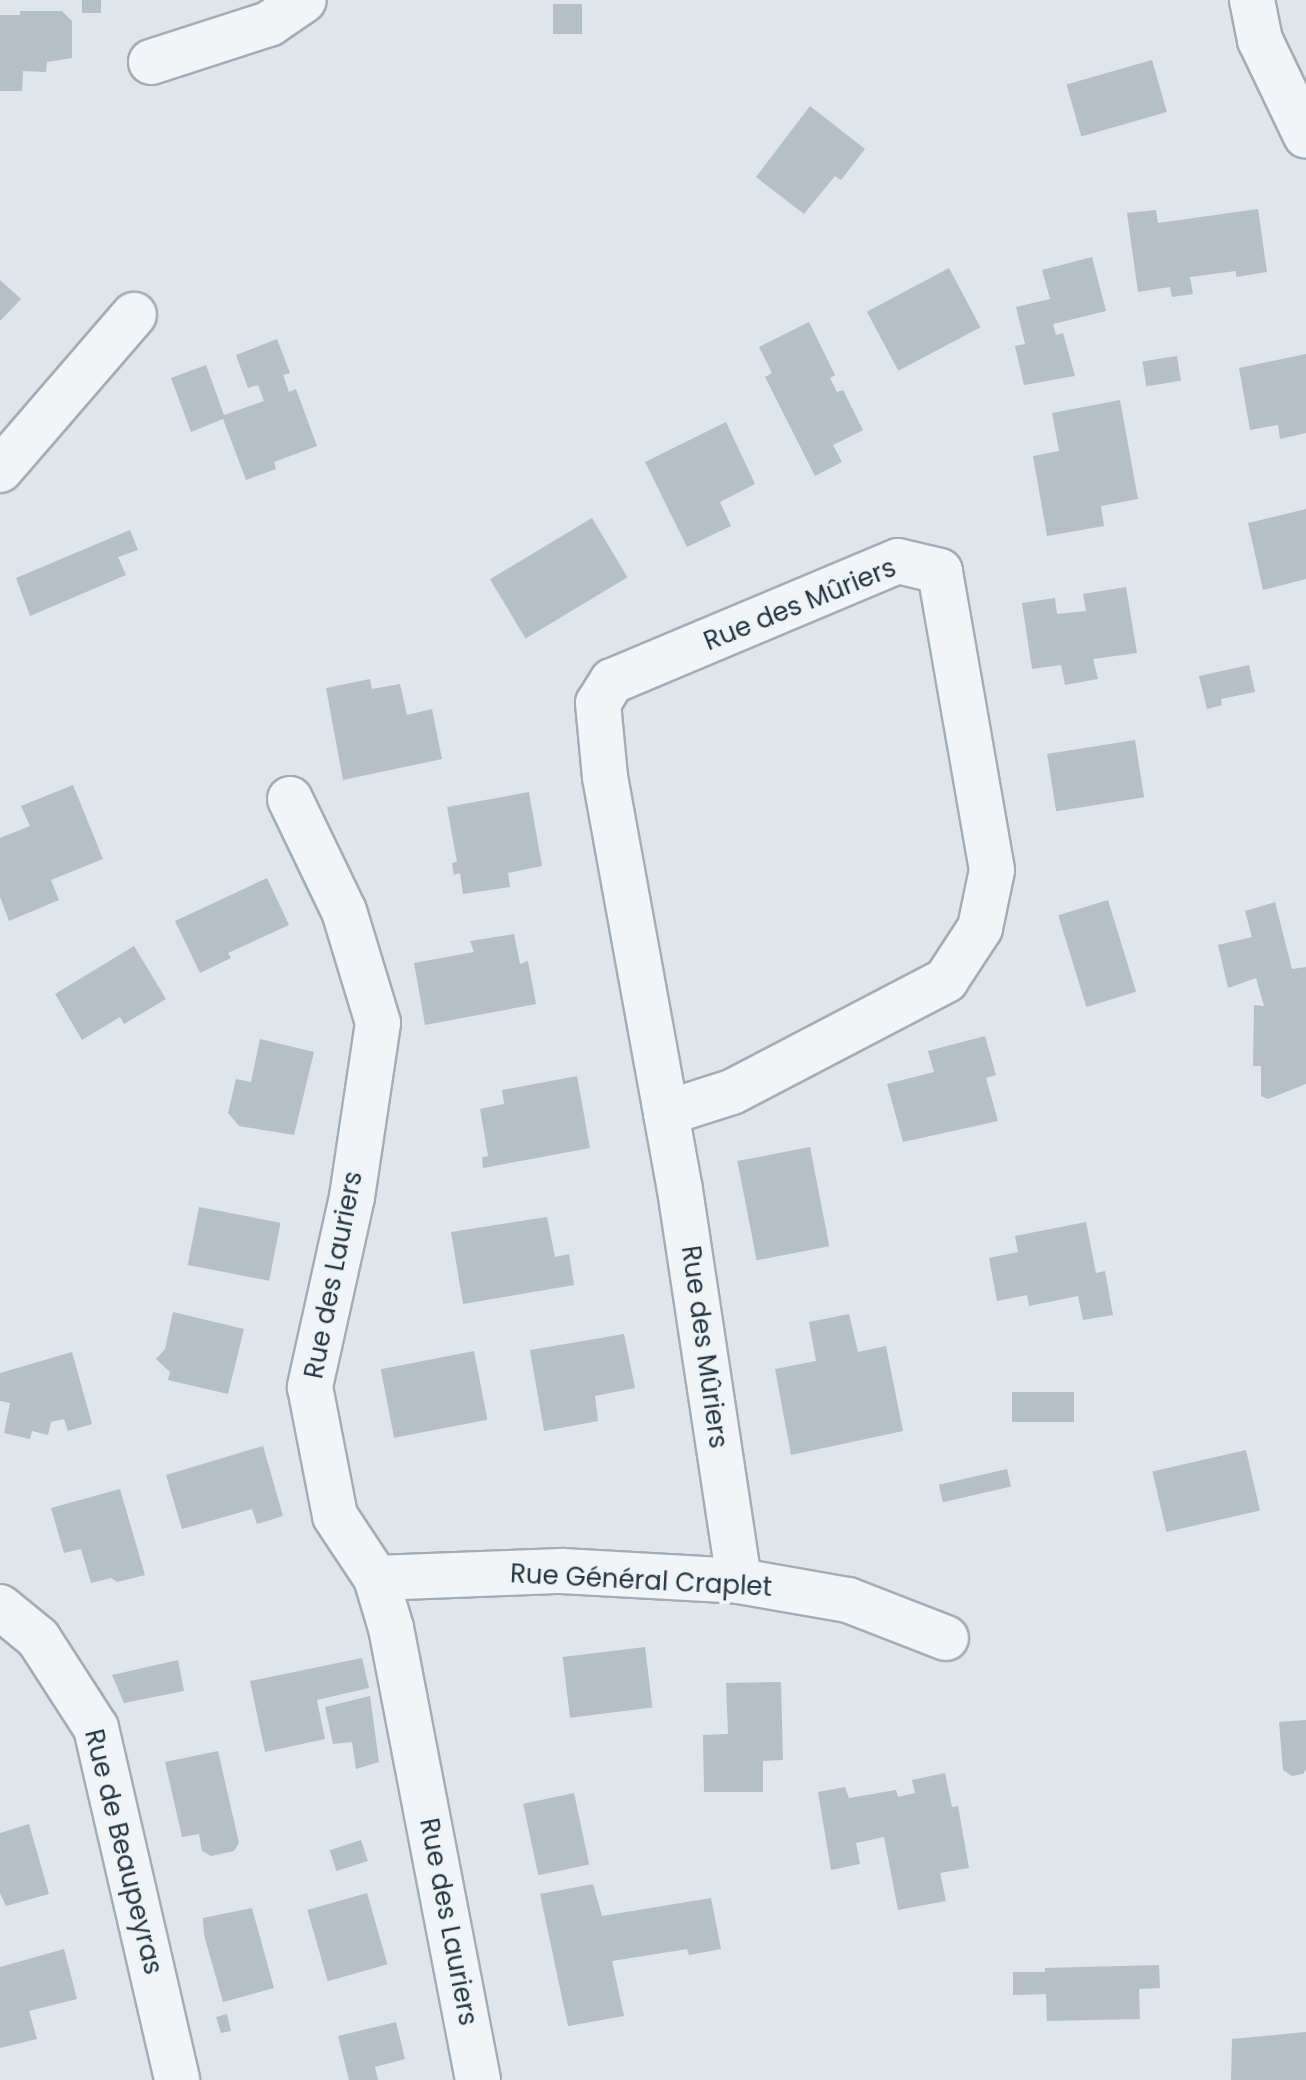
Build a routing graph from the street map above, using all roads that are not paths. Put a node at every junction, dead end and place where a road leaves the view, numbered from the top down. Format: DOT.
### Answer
graph roads {
  1 [pos="304,0"];
  2 [pos="1252,0"];
  3 [pos="151,62"];
  4 [pos="1306,136"];
  5 [pos="134,315"];
  6 [pos="0,470"];
  7 [pos="290,799"];
  8 [pos="666,1113"];
  9 [pos="376,1578"];
  10 [pos="739,1581"];
  11 [pos="0,1607"];
  12 [pos="946,1638"];
  13 [pos="177,2080"];
  14 [pos="478,2080"];
  1 -- 3 [label="street"];
  2 -- 4 [label="street"];
  5 -- 6 [label="street"];
  7 -- 9 [label="street, Rue des Lauriers"];
  8 -- 8 [label="street, Rue des Mûriers"];
  8 -- 10 [label="street, Rue des Mûriers"];
  9 -- 10 [label="street, Rue Général Craplet"];
  9 -- 14 [label="street, Rue des Lauriers"];
  10 -- 12 [label="street, Rue Général Craplet"];
  11 -- 13 [label="street, Rue de Beaupeyras"];
}
